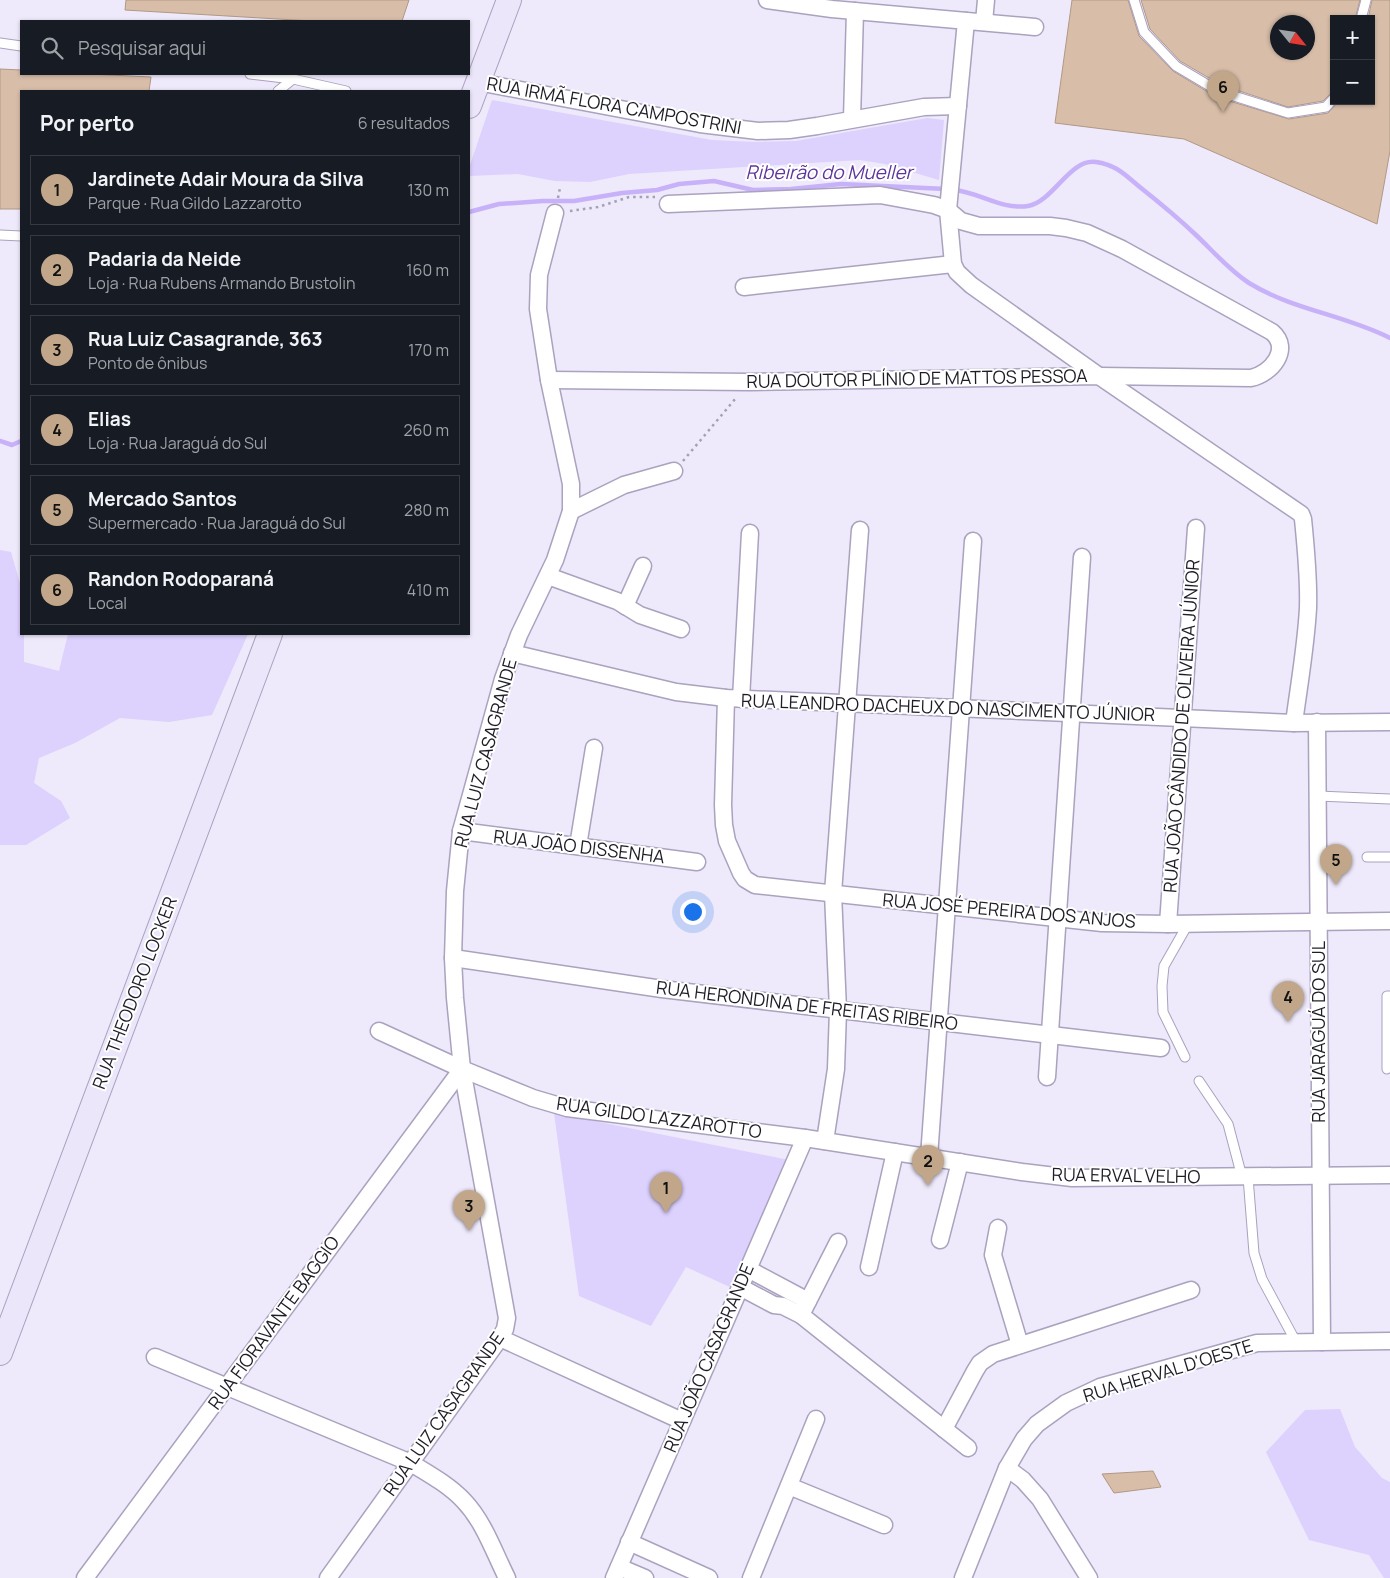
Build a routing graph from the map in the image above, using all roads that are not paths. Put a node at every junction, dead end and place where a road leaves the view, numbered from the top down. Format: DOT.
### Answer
graph roads {
  1 [pos="509,0"];
  2 [pos="767,0"];
  3 [pos="986,0"];
  4 [pos="1134,0"];
  5 [pos="1366,0"];
  6 [pos="863,8"];
  7 [pos="1363,15"];
  8 [pos="966,21"];
  9 [pos="984,22"];
  10 [pos="1035,27"];
  11 [pos="0,43"];
  12 [pos="20,46"];
  13 [pos="259,75"];
  14 [pos="293,79"];
  15 [pos="478,82"];
  16 [pos="279,90"];
  17 [pos="342,90"];
  18 [pos="1330,102"];
  19 [pos="470,103"];
  20 [pos="958,106"];
  21 [pos="852,119"];
  22 [pos="949,197"];
  23 [pos="668,204"];
  24 [pos="555,213"];
  25 [pos="0,236"];
  26 [pos="20,236"];
  27 [pos="953,264"];
  28 [pos="744,287"];
  29 [pos="1099,376"];
  30 [pos="549,380"];
  31 [pos="674,471"];
  32 [pos="572,512"];
  33 [pos="1196,528"];
  34 [pos="860,530"];
  35 [pos="750,533"];
  36 [pos="972,541"];
  37 [pos="1082,557"];
  38 [pos="643,566"];
  39 [pos="548,576"];
  40 [pos="625,606"];
  41 [pos="681,629"];
  42 [pos="270,635"];
  43 [pos="512,653"];
  44 [pos="734,699"];
  45 [pos="847,704"];
  46 [pos="961,708"];
  47 [pos="1072,713"];
  48 [pos="1182,718"];
  49 [pos="1317,722"];
  50 [pos="1390,722"];
  51 [pos="1294,723"];
  52 [pos="594,748"];
  53 [pos="1318,796"];
  54 [pos="1390,799"];
  55 [pos="461,831"];
  56 [pos="578,846"];
  57 [pos="1367,857"];
  58 [pos="1390,857"];
  59 [pos="697,862"];
  60 [pos="833,894"];
  61 [pos="947,906"];
  62 [pos="1058,917"];
  63 [pos="1390,921"];
  64 [pos="1318,922"];
  65 [pos="1168,924"];
  66 [pos="1188,924"];
  67 [pos="453,958"];
  68 [pos="1390,996"];
  69 [pos="838,1010"];
  70 [pos="939,1022"];
  71 [pos="379,1031"];
  72 [pos="1050,1035"];
  73 [pos="1161,1048"];
  74 [pos="1185,1057"];
  75 [pos="462,1069"];
  76 [pos="1387,1069"];
  77 [pos="1048,1077"];
  78 [pos="1199,1080"];
  79 [pos="804,1138"];
  80 [pos="825,1141"];
  81 [pos="896,1152"];
  82 [pos="930,1157"];
  83 [pos="960,1162"];
  84 [pos="1390,1175"];
  85 [pos="1321,1176"];
  86 [pos="1245,1177"];
  87 [pos="998,1228"];
  88 [pos="940,1240"];
  89 [pos="838,1242"];
  90 [pos="869,1267"];
  91 [pos="748,1269"];
  92 [pos="740,1287"];
  93 [pos="1191,1290"];
  94 [pos="804,1308"];
  95 [pos="500,1338"];
  96 [pos="1390,1341"];
  97 [pos="1296,1342"];
  98 [pos="1322,1342"];
  99 [pos="1020,1345"];
  100 [pos="0,1353"];
  101 [pos="155,1357"];
  102 [pos="227,1387"];
  103 [pos="816,1419"];
  104 [pos="682,1420"];
  105 [pos="944,1429"];
  106 [pos="968,1448"];
  107 [pos="411,1463"];
  108 [pos="1007,1468"];
  109 [pos="789,1486"];
  110 [pos="884,1525"];
  111 [pos="629,1542"];
  112 [pos="616,1572"];
  113 [pos="680,1573"];
  114 [pos="85,1578"];
  115 [pos="328,1578"];
  116 [pos="507,1578"];
  117 [pos="646,1578"];
  118 [pos="708,1578"];
  119 [pos="751,1578"];
  120 [pos="963,1578"];
  121 [pos="1089,1578"];
  1 -- 15 [label="main road"];
  2 -- 6 [label="street"];
  3 -- 9 [label="street"];
  4 -- 18 [label="lane"];
  5 -- 7 [label="lane"];
  6 -- 8 [label="street"];
  6 -- 21 [label="street"];
  8 -- 9 [label="street"];
  8 -- 20 [label="street"];
  9 -- 10 [label="street"];
  11 -- 12 [label="lane"];
  13 -- 14 [label="lane"];
  14 -- 16 [label="lane"];
  14 -- 17 [label="lane"];
  15 -- 19 [label="main road"];
  15 -- 21 [label="street, RUA IRMÃ FLORA CAMPOSTRINI"];
  20 -- 21 [label="street, RUA IRMÃ FLORA CAMPOSTRINI"];
  20 -- 22 [label="street"];
  22 -- 23 [label="street"];
  22 -- 27 [label="street"];
  22 -- 29 [label="street, RUA DOUTOR PLÍNIO DE MATTOS PESSOA"];
  24 -- 30 [label="street, RUA LUIZ CASAGRANDE"];
  25 -- 26 [label="lane"];
  27 -- 28 [label="street"];
  27 -- 29 [label="street"];
  29 -- 30 [label="street, RUA DOUTOR PLÍNIO DE MATTOS PESSOA"];
  29 -- 51 [label="street"];
  30 -- 32 [label="street, RUA LUIZ CASAGRANDE"];
  31 -- 32 [label="street"];
  32 -- 39 [label="street, RUA LUIZ CASAGRANDE"];
  33 -- 48 [label="street, RUA JOÃO CÂNDIDO DE OLIVEIRA JÚNIOR"];
  34 -- 45 [label="street"];
  35 -- 44 [label="street"];
  36 -- 46 [label="street"];
  37 -- 47 [label="street"];
  38 -- 40 [label="street"];
  39 -- 40 [label="street"];
  39 -- 43 [label="street, RUA LUIZ CASAGRANDE"];
  40 -- 41 [label="street"];
  42 -- 100 [label="main road, RUA THEODORO LOCKER"];
  43 -- 44 [label="street, RUA LEANDRO DACHEUX DO NASCIMENTO JÚNIOR"];
  43 -- 55 [label="street, RUA LUIZ CASAGRANDE"];
  44 -- 45 [label="street, RUA LEANDRO DACHEUX DO NASCIMENTO JÚNIOR"];
  44 -- 60 [label="street, RUA JOSÉ PEREIRA DOS ANJOS"];
  45 -- 46 [label="street, RUA LEANDRO DACHEUX DO NASCIMENTO JÚNIOR"];
  45 -- 60 [label="street"];
  46 -- 47 [label="street, RUA LEANDRO DACHEUX DO NASCIMENTO JÚNIOR"];
  46 -- 61 [label="street"];
  47 -- 48 [label="street, RUA LEANDRO DACHEUX DO NASCIMENTO JÚNIOR"];
  47 -- 62 [label="street"];
  48 -- 51 [label="street, RUA LEANDRO DACHEUX DO NASCIMENTO JÚNIOR"];
  48 -- 65 [label="street, RUA JOÃO CÂNDIDO DE OLIVEIRA JÚNIOR"];
  49 -- 50 [label="street, RUA LEANDRO DACHEUX DO NASCIMENTO JÚNIOR"];
  49 -- 51 [label="street, RUA LEANDRO DACHEUX DO NASCIMENTO JÚNIOR"];
  49 -- 53 [label="street, RUA JARAGUÁ DO SUL"];
  52 -- 56 [label="street"];
  53 -- 54 [label="lane"];
  53 -- 64 [label="street, RUA JARAGUÁ DO SUL"];
  55 -- 56 [label="street, RUA JOÃO DISSENHA"];
  55 -- 67 [label="street, RUA LUIZ CASAGRANDE"];
  56 -- 59 [label="street, RUA JOÃO DISSENHA"];
  57 -- 58 [label="lane"];
  60 -- 61 [label="street, RUA JOSÉ PEREIRA DOS ANJOS"];
  60 -- 69 [label="street"];
  61 -- 62 [label="street, RUA JOSÉ PEREIRA DOS ANJOS"];
  61 -- 70 [label="street"];
  62 -- 65 [label="street, RUA JOSÉ PEREIRA DOS ANJOS"];
  62 -- 72 [label="street"];
  63 -- 64 [label="street, RUA JOSÉ PEREIRA DOS ANJOS"];
  64 -- 66 [label="street, RUA JOSÉ PEREIRA DOS ANJOS"];
  64 -- 85 [label="street, RUA JARAGUÁ DO SUL"];
  65 -- 66 [label="street, RUA JOSÉ PEREIRA DOS ANJOS"];
  66 -- 74 [label="lane"];
  67 -- 69 [label="street, RUA HERONDINA DE FREITAS RIBEIRO"];
  67 -- 75 [label="street, RUA LUIZ CASAGRANDE"];
  68 -- 76 [label="lane"];
  69 -- 70 [label="street, RUA HERONDINA DE FREITAS RIBEIRO"];
  69 -- 80 [label="street"];
  70 -- 72 [label="street, RUA HERONDINA DE FREITAS RIBEIRO"];
  70 -- 82 [label="street"];
  71 -- 75 [label="street, RUA GILDO LAZZAROTTO"];
  72 -- 73 [label="street, RUA HERONDINA DE FREITAS RIBEIRO"];
  72 -- 77 [label="street"];
  75 -- 79 [label="street, RUA GILDO LAZZAROTTO"];
  75 -- 95 [label="street, RUA LUIZ CASAGRANDE"];
  75 -- 102 [label="street, RUA FIORAVANTE BAGGIO"];
  78 -- 86 [label="lane"];
  79 -- 80 [label="street, RUA ERVAL VELHO"];
  79 -- 91 [label="street, RUA JOÃO CASAGRANDE"];
  80 -- 81 [label="street, RUA ERVAL VELHO"];
  81 -- 82 [label="street, RUA ERVAL VELHO"];
  81 -- 90 [label="street"];
  82 -- 83 [label="street, RUA ERVAL VELHO"];
  83 -- 86 [label="street, RUA ERVAL VELHO"];
  83 -- 88 [label="street"];
  84 -- 85 [label="street, RUA ERVAL VELHO"];
  85 -- 86 [label="street, RUA ERVAL VELHO"];
  85 -- 98 [label="street, RUA JARAGUÁ DO SUL"];
  86 -- 97 [label="lane"];
  87 -- 99 [label="street"];
  89 -- 94 [label="street"];
  91 -- 92 [label="street, RUA JOÃO CASAGRANDE"];
  91 -- 94 [label="street"];
  92 -- 94 [label="street"];
  92 -- 104 [label="street, RUA JOÃO CASAGRANDE"];
  93 -- 99 [label="street"];
  94 -- 105 [label="street"];
  95 -- 104 [label="street"];
  95 -- 107 [label="street, RUA LUIZ CASAGRANDE"];
  96 -- 98 [label="street, RUA HERVAL D'OESTE"];
  97 -- 98 [label="street, RUA HERVAL D'OESTE"];
  97 -- 108 [label="street, RUA HERVAL D'OESTE"];
  99 -- 105 [label="street"];
  101 -- 102 [label="street"];
  102 -- 107 [label="street"];
  102 -- 114 [label="street, RUA FIORAVANTE BAGGIO"];
  103 -- 109 [label="street"];
  104 -- 111 [label="street, RUA JOÃO CASAGRANDE"];
  105 -- 106 [label="street"];
  107 -- 115 [label="street, RUA LUIZ CASAGRANDE"];
  107 -- 116 [label="street"];
  108 -- 120 [label="street, RUA HERVAL D'OESTE"];
  108 -- 121 [label="street"];
  109 -- 110 [label="street"];
  109 -- 119 [label="street"];
  111 -- 112 [label="street, RUA JOÃO CASAGRANDE"];
  111 -- 113 [label="street"];
  112 -- 117 [label="street"];
  113 -- 118 [label="street"];
}
